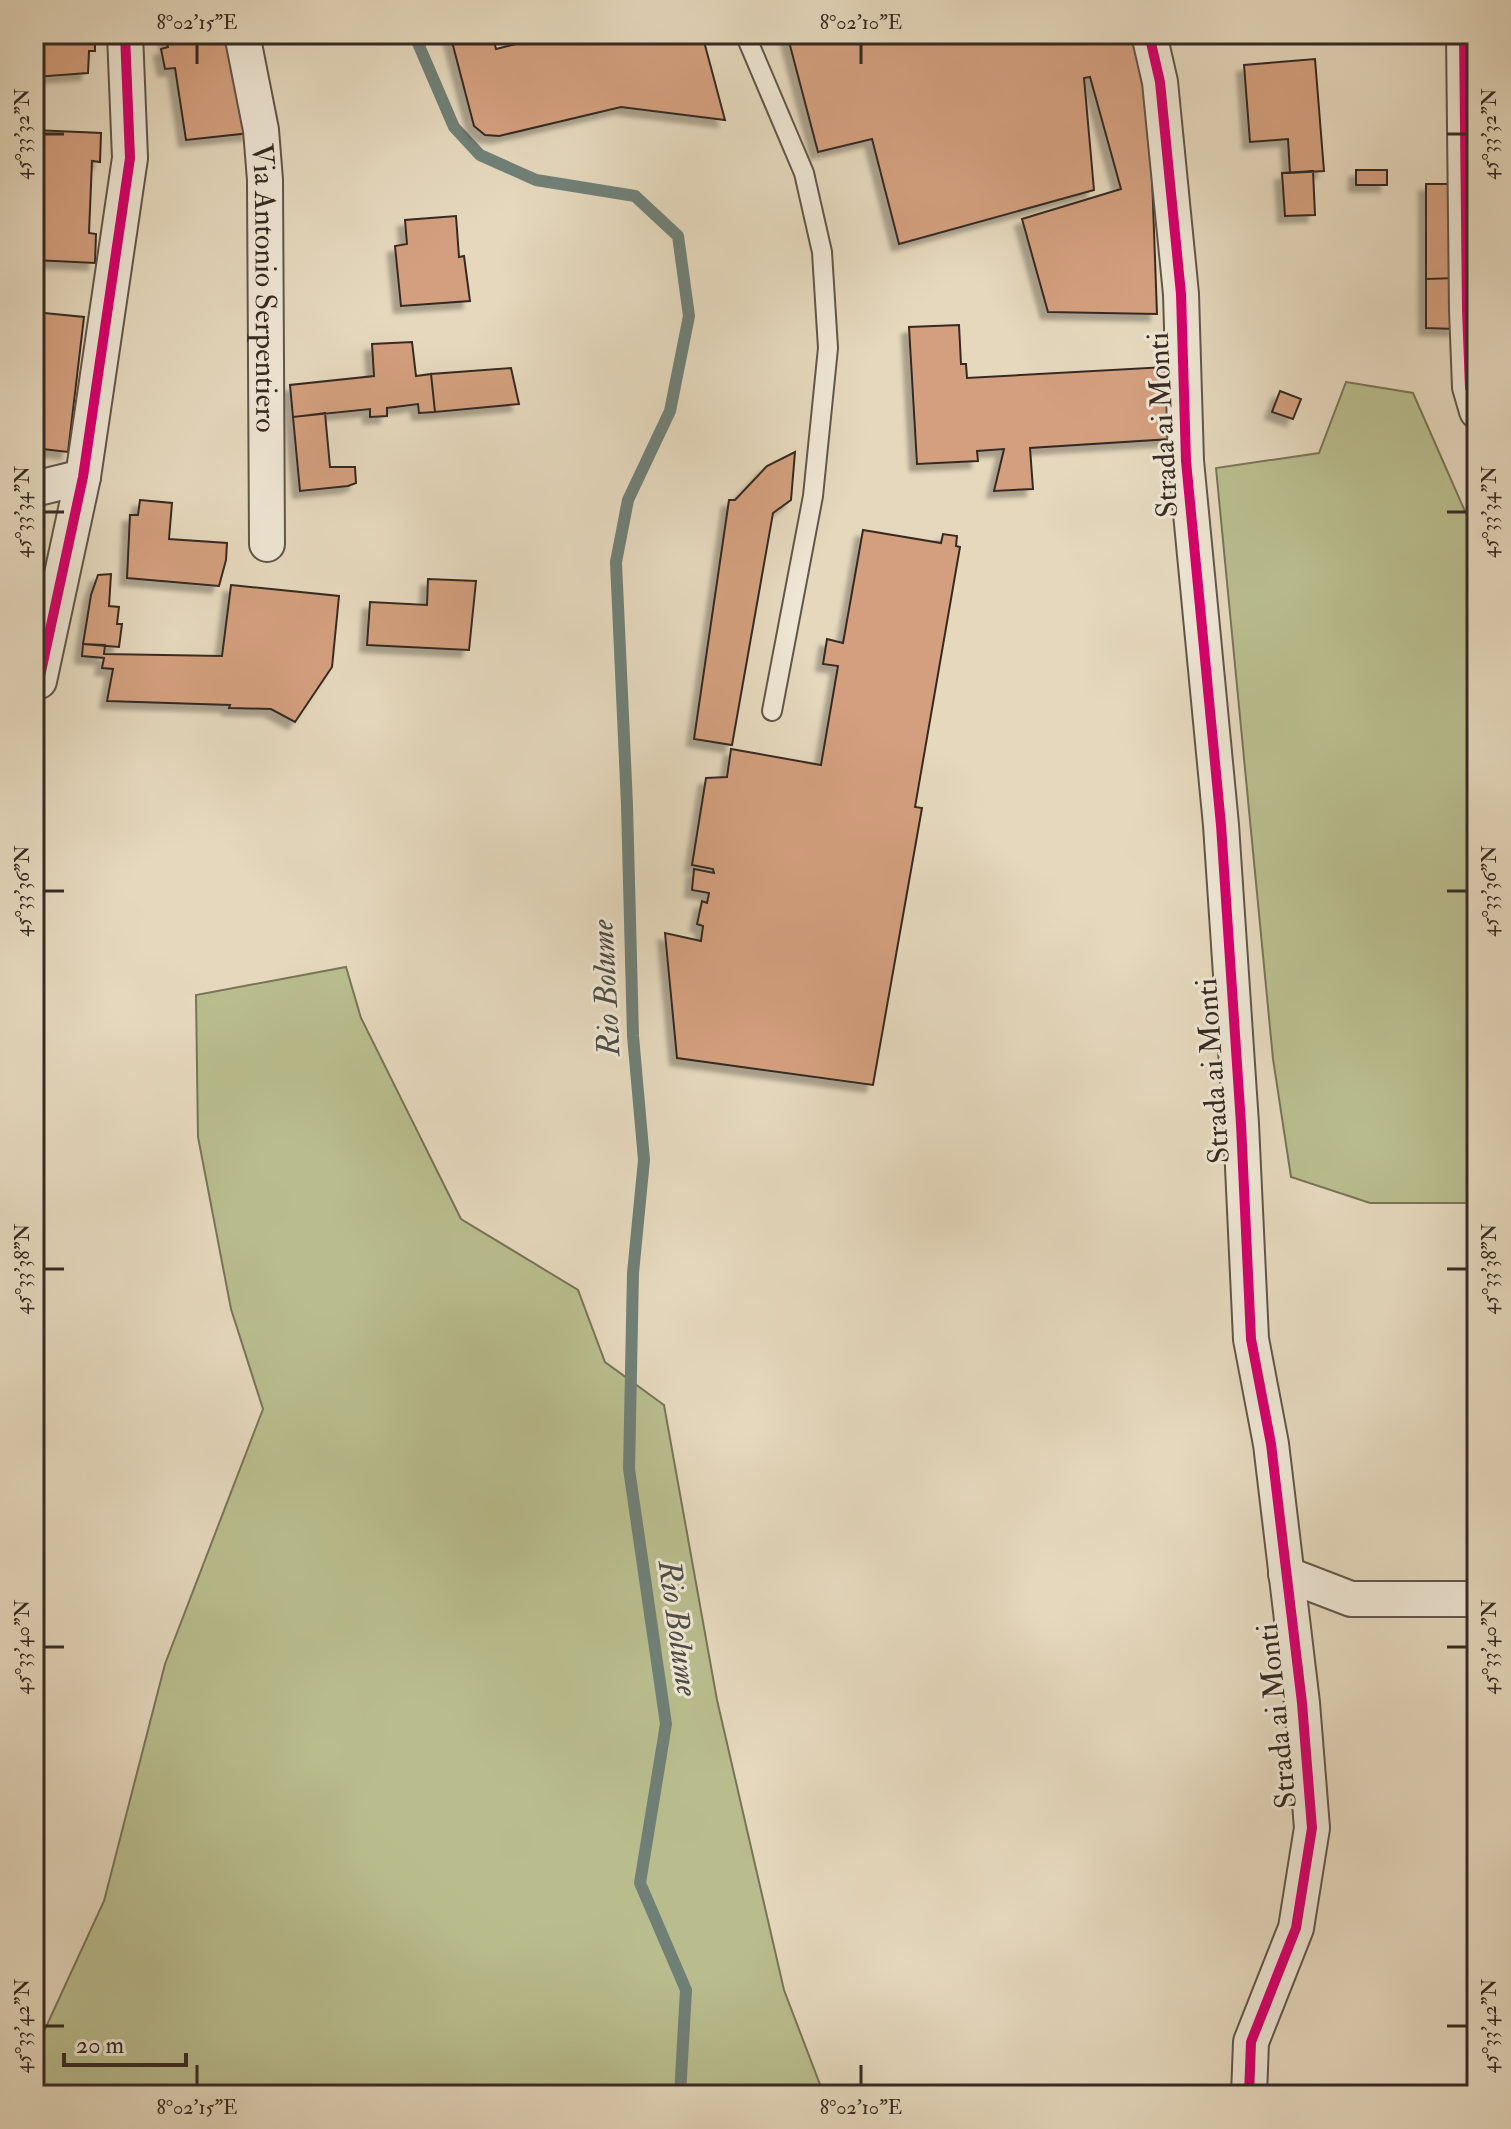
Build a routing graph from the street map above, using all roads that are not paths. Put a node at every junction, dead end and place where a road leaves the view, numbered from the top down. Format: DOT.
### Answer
graph roads {
  1 [pos="125,34"];
  2 [pos="242,34"];
  3 [pos="745,34"];
  4 [pos="1149,34"];
  5 [pos="1464,34"];
  6 [pos="1477,411"];
  7 [pos="83,477"];
  8 [pos="34,489"];
  9 [pos="267,544"];
  10 [pos="34,681"];
  11 [pos="772,711"];
  12 [pos="1286,1574"];
  13 [pos="1477,1599"];
  14 [pos="1249,2095"];
  1 -- 7 [label="street"];
  2 -- 9 [label="street, Via Antonio Serpentiero"];
  3 -- 11 [label="lane"];
  4 -- 12 [label="street, Strada ai Monti"];
  5 -- 6 [label="street"];
  7 -- 8 [label="street"];
  7 -- 10 [label="street"];
  12 -- 13 [label="street"];
  12 -- 14 [label="street, Strada ai Monti"];
}
